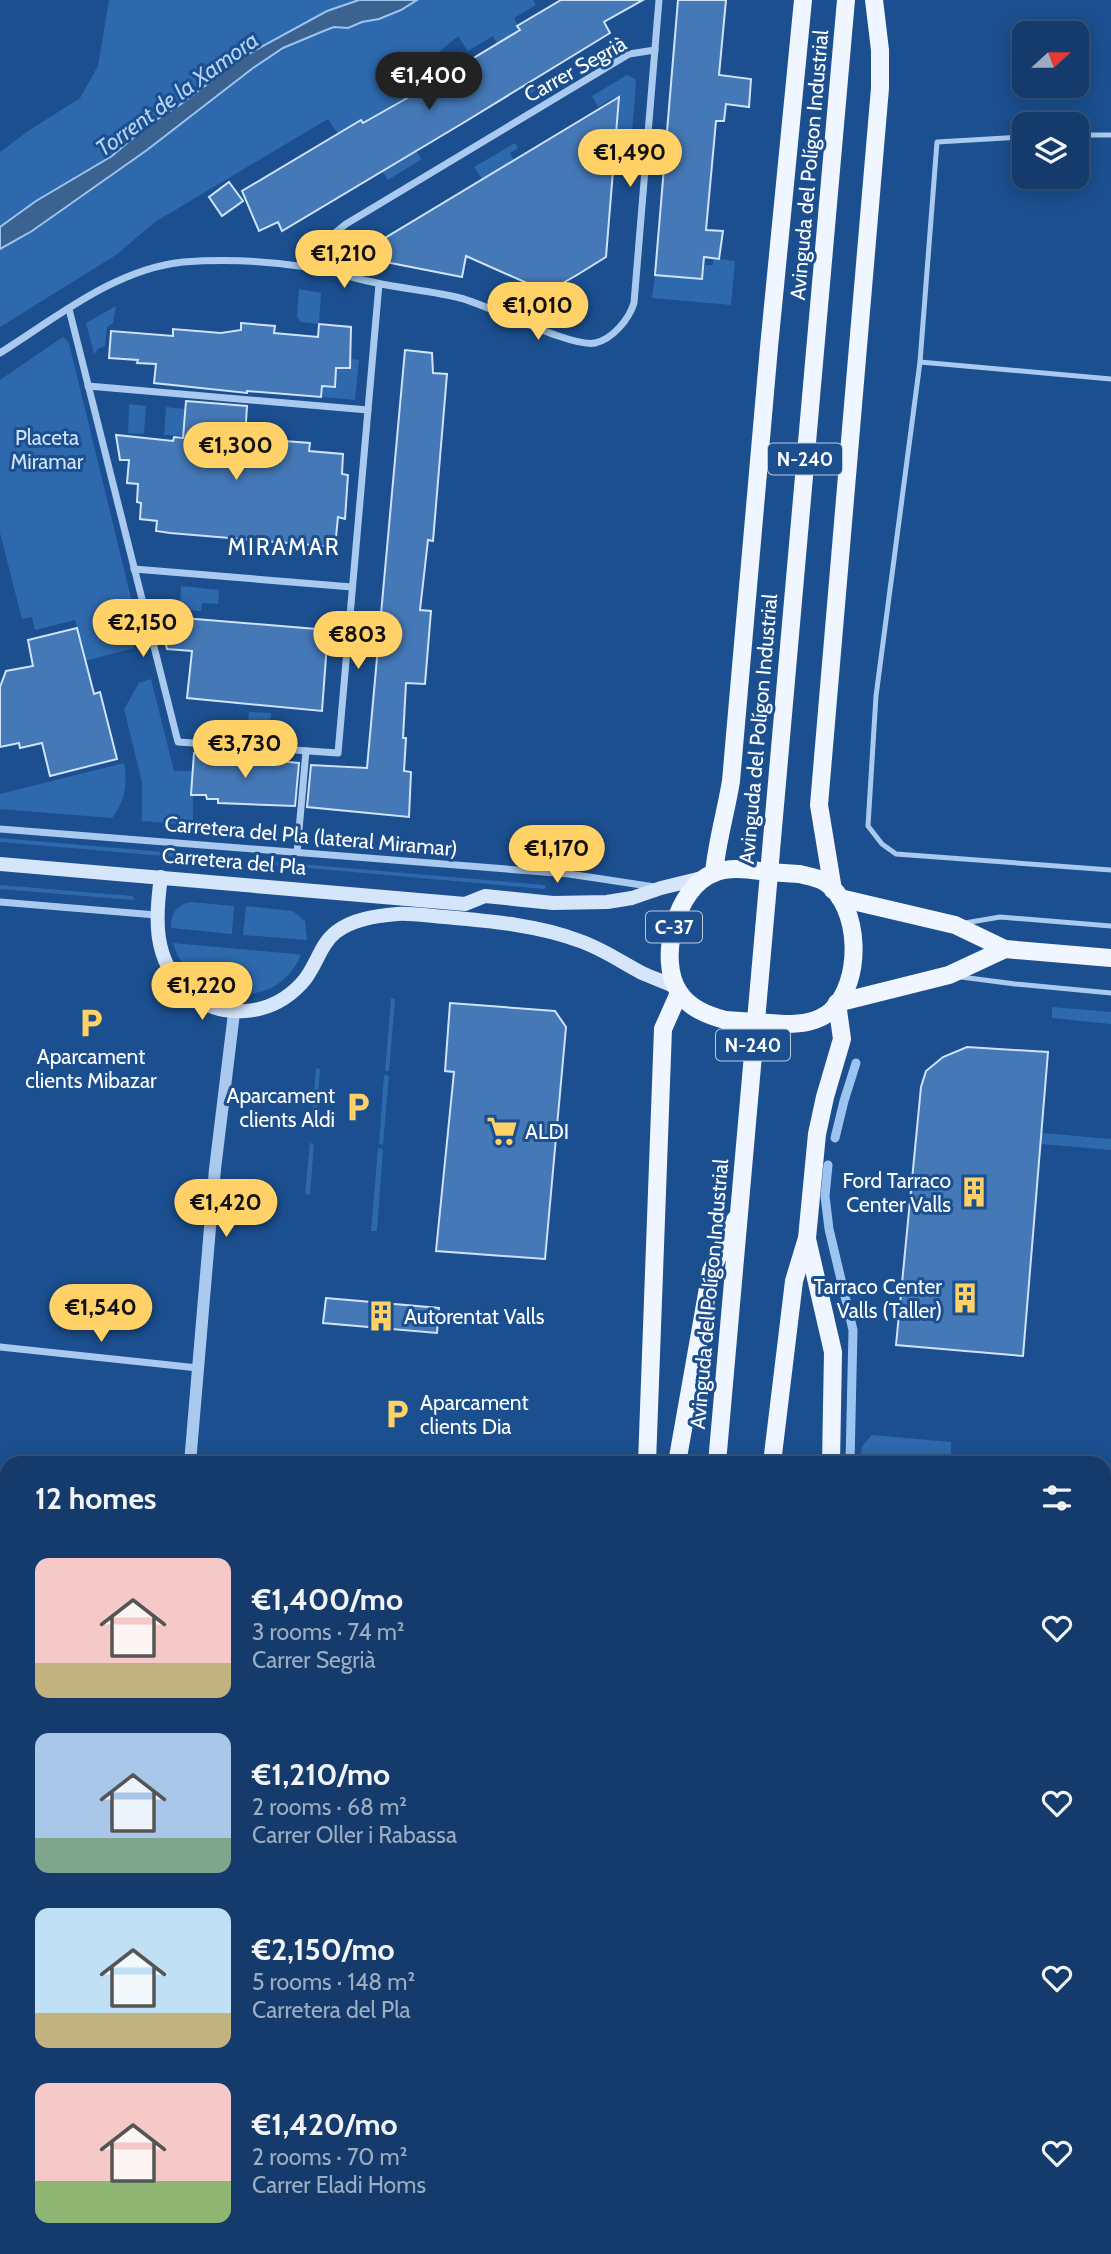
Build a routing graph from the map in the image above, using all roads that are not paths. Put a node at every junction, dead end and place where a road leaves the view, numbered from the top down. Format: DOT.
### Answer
graph roads {
  1 [pos="659,0"];
  2 [pos="803,0"];
  3 [pos="846,0"];
  4 [pos="874,0"];
  5 [pos="655,50"];
  6 [pos="1089,135"];
  7 [pos="1111,135"];
  8 [pos="1012,138"];
  9 [pos="315,268"];
  10 [pos="379,284"];
  11 [pos="69,309"];
  12 [pos="0,353"];
  13 [pos="920,362"];
  14 [pos="1111,379"];
  15 [pos="88,386"];
  16 [pos="368,410"];
  17 [pos="134,569"];
  18 [pos="352,587"];
  19 [pos="336,624"];
  20 [pos="349,625"];
  21 [pos="306,751"];
  22 [pos="0,829"];
  23 [pos="298,853"];
  24 [pos="0,863"];
  25 [pos="1111,870"];
  26 [pos="710,875"];
  27 [pos="160,877"];
  28 [pos="661,888"];
  29 [pos="837,894"];
  30 [pos="0,902"];
  31 [pos="465,904"];
  32 [pos="156,915"];
  33 [pos="480,920"];
  34 [pos="955,925"];
  35 [pos="1111,926"];
  36 [pos="1005,949"];
  37 [pos="1111,958"];
  38 [pos="949,975"];
  39 [pos="678,990"];
  40 [pos="1111,993"];
  41 [pos="837,1003"];
  42 [pos="234,1013"];
  43 [pos="741,1207"];
  44 [pos="807,1238"];
  45 [pos="0,1348"];
  46 [pos="198,1368"];
  47 [pos="191,1456"];
  48 [pos="647,1456"];
  49 [pos="678,1456"];
  50 [pos="718,1456"];
  51 [pos="773,1456"];
  52 [pos="831,1456"];
  1 -- 5 [label="street"];
  2 -- 26 [label="main road"];
  3 -- 43 [label="main road, Avinguda del Polígon Industrial / N-240"];
  4 -- 29 [label="main road"];
  5 -- 9 [label="street, Carrer Segrià"];
  5 -- 10 [label="street"];
  6 -- 7 [label="lane"];
  8 -- 13 [label="lane"];
  9 -- 10 [label="street"];
  9 -- 11 [label="street"];
  10 -- 16 [label="street"];
  11 -- 12 [label="street"];
  11 -- 15 [label="street"];
  13 -- 14 [label="lane"];
  13 -- 25 [label="lane"];
  15 -- 16 [label="street"];
  15 -- 17 [label="street"];
  16 -- 18 [label="street"];
  17 -- 18 [label="street"];
  17 -- 21 [label="street"];
  18 -- 20 [label="street"];
  19 -- 20 [label="lane"];
  20 -- 21 [label="street"];
  21 -- 23 [label="street, Carretera del Pla"];
  22 -- 23 [label="street, Carretera del Pla (lateral Miramar)"];
  23 -- 28 [label="street, Carretera del Pla (lateral Miramar)"];
  24 -- 27 [label="main road, Carretera del Pla"];
  26 -- 28 [label="main road, Carretera del Pla"];
  26 -- 29 [label="main road, bridge"];
  26 -- 39 [label="main road, C-37"];
  27 -- 31 [label="main road, Carretera del Pla"];
  27 -- 32 [label="main road"];
  28 -- 31 [label="main road, Carretera del Pla"];
  29 -- 34 [label="main road"];
  29 -- 41 [label="main road"];
  30 -- 32 [label="street"];
  31 -- 33 [label="main road"];
  32 -- 42 [label="main road"];
  33 -- 39 [label="main road"];
  33 -- 42 [label="main road"];
  34 -- 35 [label="lane"];
  34 -- 36 [label="main road"];
  36 -- 37 [label="main road"];
  36 -- 38 [label="main road"];
  38 -- 40 [label="lane"];
  38 -- 41 [label="main road"];
  39 -- 41 [label="main road, bridge"];
  39 -- 48 [label="main road"];
  41 -- 44 [label="main road"];
  42 -- 46 [label="street"];
  43 -- 49 [label="main road"];
  43 -- 50 [label="main road, Avinguda del Polígon Industrial / N-240"];
  44 -- 51 [label="main road"];
  44 -- 52 [label="main road"];
  45 -- 46 [label="street"];
  46 -- 47 [label="street"];
}
